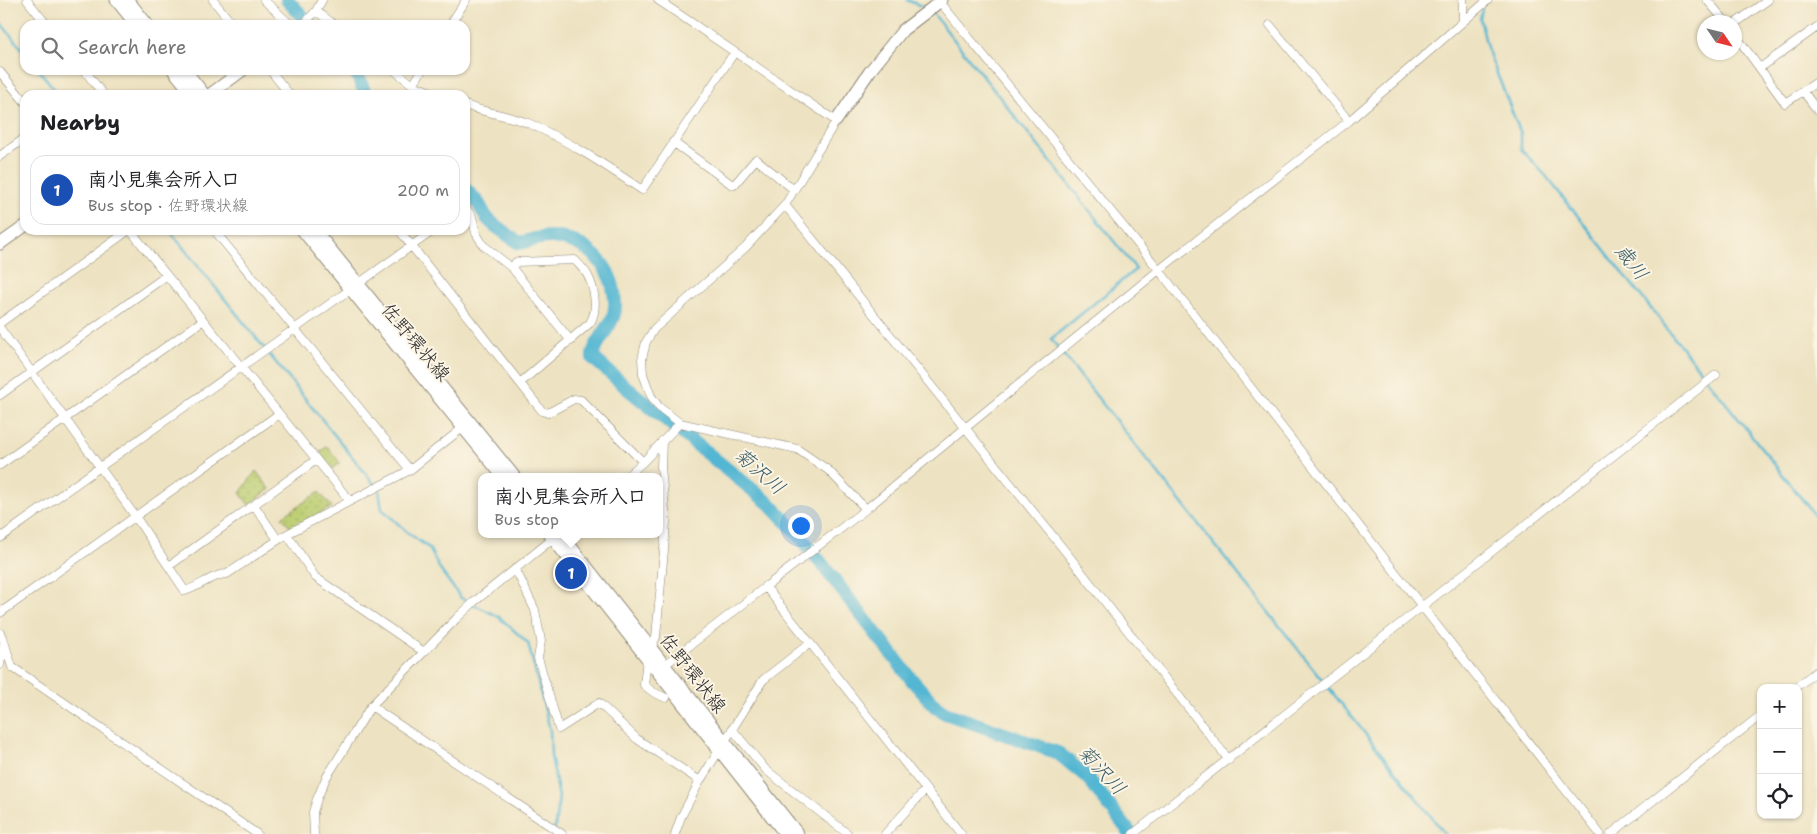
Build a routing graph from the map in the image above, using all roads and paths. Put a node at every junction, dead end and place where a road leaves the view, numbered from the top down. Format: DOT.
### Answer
graph roads {
  1 [pos="27,0"];
  2 [pos="116,0"];
  3 [pos="128,0"];
  4 [pos="213,0"];
  5 [pos="264,0"];
  6 [pos="322,0"];
  7 [pos="466,0"];
  8 [pos="658,0"];
  9 [pos="1463,0"];
  10 [pos="1488,0"];
  11 [pos="1707,0"];
  12 [pos="1768,0"];
  13 [pos="941,1"];
  14 [pos="316,11"];
  15 [pos="1720,15"];
  16 [pos="1742,18"];
  17 [pos="43,20"];
  18 [pos="132,20"];
  19 [pos="144,20"];
  20 [pos="230,20"];
  21 [pos="285,20"];
  22 [pos="308,20"];
  23 [pos="328,20"];
  24 [pos="453,20"];
  25 [pos="1463,22"];
  26 [pos="1270,25"];
  27 [pos="1817,27"];
  28 [pos="1742,44"];
  29 [pos="734,52"];
  30 [pos="1760,68"];
  31 [pos="0,72"];
  32 [pos="88,75"];
  33 [pos="177,75"];
  34 [pos="189,75"];
  35 [pos="236,75"];
  36 [pos="274,75"];
  37 [pos="400,75"];
  38 [pos="419,75"];
  39 [pos="1817,82"];
  40 [pos="413,85"];
  41 [pos="100,90"];
  42 [pos="189,90"];
  43 [pos="203,90"];
  44 [pos="214,90"];
  45 [pos="286,90"];
  46 [pos="426,90"];
  47 [pos="1803,91"];
  48 [pos="20,96"];
  49 [pos="470,107"];
  50 [pos="1817,110"];
  51 [pos="836,121"];
  52 [pos="1349,121"];
  53 [pos="20,142"];
  54 [pos="674,142"];
  55 [pos="0,156"];
  56 [pos="793,189"];
  57 [pos="785,205"];
  58 [pos="470,214"];
  59 [pos="20,230"];
  60 [pos="122,235"];
  61 [pos="133,235"];
  62 [pos="218,235"];
  63 [pos="307,235"];
  64 [pos="319,235"];
  65 [pos="403,235"];
  66 [pos="426,235"];
  67 [pos="0,244"];
  68 [pos="411,245"];
  69 [pos="512,268"];
  70 [pos="1159,270"];
  71 [pos="166,276"];
  72 [pos="354,286"];
  73 [pos="202,321"];
  74 [pos="0,323"];
  75 [pos="0,328"];
  76 [pos="294,329"];
  77 [pos="571,341"];
  78 [pos="240,367"];
  79 [pos="31,373"];
  80 [pos="1716,374"];
  81 [pos="520,383"];
  82 [pos="0,395"];
  83 [pos="279,414"];
  84 [pos="64,419"];
  85 [pos="680,423"];
  86 [pos="467,424"];
  87 [pos="964,428"];
  88 [pos="662,441"];
  89 [pos="316,460"];
  90 [pos="643,462"];
  91 [pos="0,465"];
  92 [pos="100,468"];
  93 [pos="410,470"];
  94 [pos="501,473"];
  95 [pos="511,473"];
  96 [pos="631,473"];
  97 [pos="662,473"];
  98 [pos="663,480"];
  99 [pos="350,501"];
  100 [pos="254,505"];
  101 [pos="866,509"];
  102 [pos="136,516"];
  103 [pos="287,534"];
  104 [pos="0,538"];
  105 [pos="553,538"];
  106 [pos="557,538"];
  107 [pos="278,540"];
  108 [pos="169,566"];
  109 [pos="516,570"];
  110 [pos="765,586"];
  111 [pos="1422,607"];
  112 [pos="0,613"];
  113 [pos="0,633"];
  114 [pos="4,641"];
  115 [pos="810,643"];
  116 [pos="424,652"];
  117 [pos="649,653"];
  118 [pos="0,666"];
  119 [pos="661,668"];
  120 [pos="1817,671"];
  121 [pos="1800,684"];
  122 [pos="666,698"];
  123 [pos="372,706"];
  124 [pos="1757,718"];
  125 [pos="732,729"];
  126 [pos="722,746"];
  127 [pos="1229,760"];
  128 [pos="700,781"];
  129 [pos="926,790"];
  130 [pos="258,834"];
  131 [pos="314,834"];
  132 [pos="562,834"];
  133 [pos="675,834"];
  134 [pos="785,834"];
  135 [pos="798,834"];
  136 [pos="848,834"];
  137 [pos="885,834"];
  138 [pos="961,834"];
  139 [pos="1134,834"];
  140 [pos="1600,834"];
  141 [pos="1611,834"];
  1 -- 17 [label="street"];
  2 -- 18 [label="main road"];
  3 -- 19 [label="main road"];
  4 -- 20 [label="street"];
  5 -- 21 [label="street"];
  6 -- 14 [label="street"];
  7 -- 24 [label="street"];
  8 -- 29 [label="street"];
  9 -- 25 [label="street"];
  10 -- 25 [label="street"];
  11 -- 15 [label="street"];
  12 -- 16 [label="street"];
  13 -- 51 [label="main road"];
  13 -- 70 [label="street"];
  14 -- 22 [label="street"];
  14 -- 23 [label="street"];
  25 -- 52 [label="street"];
  26 -- 52 [label="street"];
  27 -- 30 [label="street"];
  28 -- 30 [label="street"];
  29 -- 51 [label="street"];
  29 -- 54 [label="street"];
  30 -- 47 [label="street"];
  31 -- 48 [label="street"];
  32 -- 41 [label="street"];
  33 -- 42 [label="main road"];
  34 -- 43 [label="main road"];
  35 -- 44 [label="main road"];
  36 -- 45 [label="street"];
  37 -- 40 [label="street"];
  38 -- 40 [label="street"];
  39 -- 47 [label="street"];
  40 -- 46 [label="street"];
  47 -- 50 [label="street"];
  49 -- 54 [label="street"];
  51 -- 56 [label="street"];
  52 -- 70 [label="street"];
  53 -- 55 [label="street"];
  54 -- 56 [label="street"];
  56 -- 57 [label="street"];
  57 -- 85 [label="street"];
  57 -- 87 [label="street"];
  58 -- 69 [label="street"];
  59 -- 67 [label="main road"];
  60 -- 74 [label="street"];
  61 -- 71 [label="street"];
  62 -- 76 [label="street"];
  63 -- 72 [label="main road, 佐野環状線"];
  64 -- 72 [label="main road, 佐野環状線"];
  65 -- 68 [label="street"];
  66 -- 68 [label="street"];
  68 -- 72 [label="street"];
  68 -- 81 [label="street"];
  69 -- 77 [label="street"];
  69 -- 77 [label="street"];
  70 -- 87 [label="street"];
  70 -- 111 [label="street"];
  71 -- 73 [label="street"];
  71 -- 79 [label="street"];
  72 -- 76 [label="street"];
  72 -- 86 [label="main road, 佐野環状線"];
  73 -- 78 [label="street"];
  73 -- 84 [label="street"];
  75 -- 79 [label="street"];
  76 -- 78 [label="street"];
  76 -- 93 [label="street"];
  77 -- 81 [label="street"];
  78 -- 83 [label="street"];
  78 -- 92 [label="street"];
  79 -- 82 [label="street"];
  79 -- 84 [label="street"];
  80 -- 111 [label="street"];
  81 -- 90 [label="street"];
  83 -- 89 [label="street"];
  83 -- 102 [label="street"];
  84 -- 91 [label="street"];
  84 -- 92 [label="street"];
  85 -- 88 [label="street"];
  85 -- 101 [label="street"];
  86 -- 93 [label="street"];
  86 -- 94 [label="main road, 佐野環状線"];
  86 -- 95 [label="main road, 佐野環状線"];
  87 -- 101 [label="street"];
  87 -- 127 [label="street"];
  88 -- 90 [label="street"];
  88 -- 97 [label="street"];
  89 -- 99 [label="street"];
  89 -- 100 [label="street"];
  90 -- 96 [label="street"];
  92 -- 102 [label="street"];
  92 -- 104 [label="street"];
  93 -- 99 [label="street"];
  98 -- 117 [label="street"];
  99 -- 103 [label="street"];
  100 -- 107 [label="street"];
  100 -- 108 [label="street"];
  101 -- 110 [label="street"];
  102 -- 108 [label="street"];
  102 -- 112 [label="street"];
  103 -- 107 [label="street"];
  103 -- 116 [label="street"];
  105 -- 109 [label="street"];
  106 -- 117 [label="main road, 佐野環状線"];
  107 -- 108 [label="street"];
  109 -- 116 [label="street"];
  109 -- 128 [label="street"];
  110 -- 115 [label="street"];
  110 -- 119 [label="street"];
  111 -- 127 [label="street"];
  111 -- 140 [label="street"];
  113 -- 114 [label="street"];
  114 -- 118 [label="street"];
  114 -- 130 [label="street"];
  115 -- 125 [label="street"];
  115 -- 129 [label="street"];
  116 -- 123 [label="street"];
  117 -- 119 [label="main road, 佐野環状線"];
  117 -- 122 [label="street"];
  119 -- 126 [label="main road, 佐野環状線"];
  120 -- 121 [label="street"];
  123 -- 131 [label="street"];
  123 -- 132 [label="street"];
  124 -- 141 [label="street"];
  125 -- 126 [label="street"];
  125 -- 136 [label="street"];
  126 -- 128 [label="street"];
  126 -- 134 [label="main road, 佐野環状線"];
  126 -- 135 [label="main road, 佐野環状線"];
  127 -- 139 [label="street"];
  128 -- 133 [label="street"];
  129 -- 137 [label="street"];
  129 -- 138 [label="street"];
}
